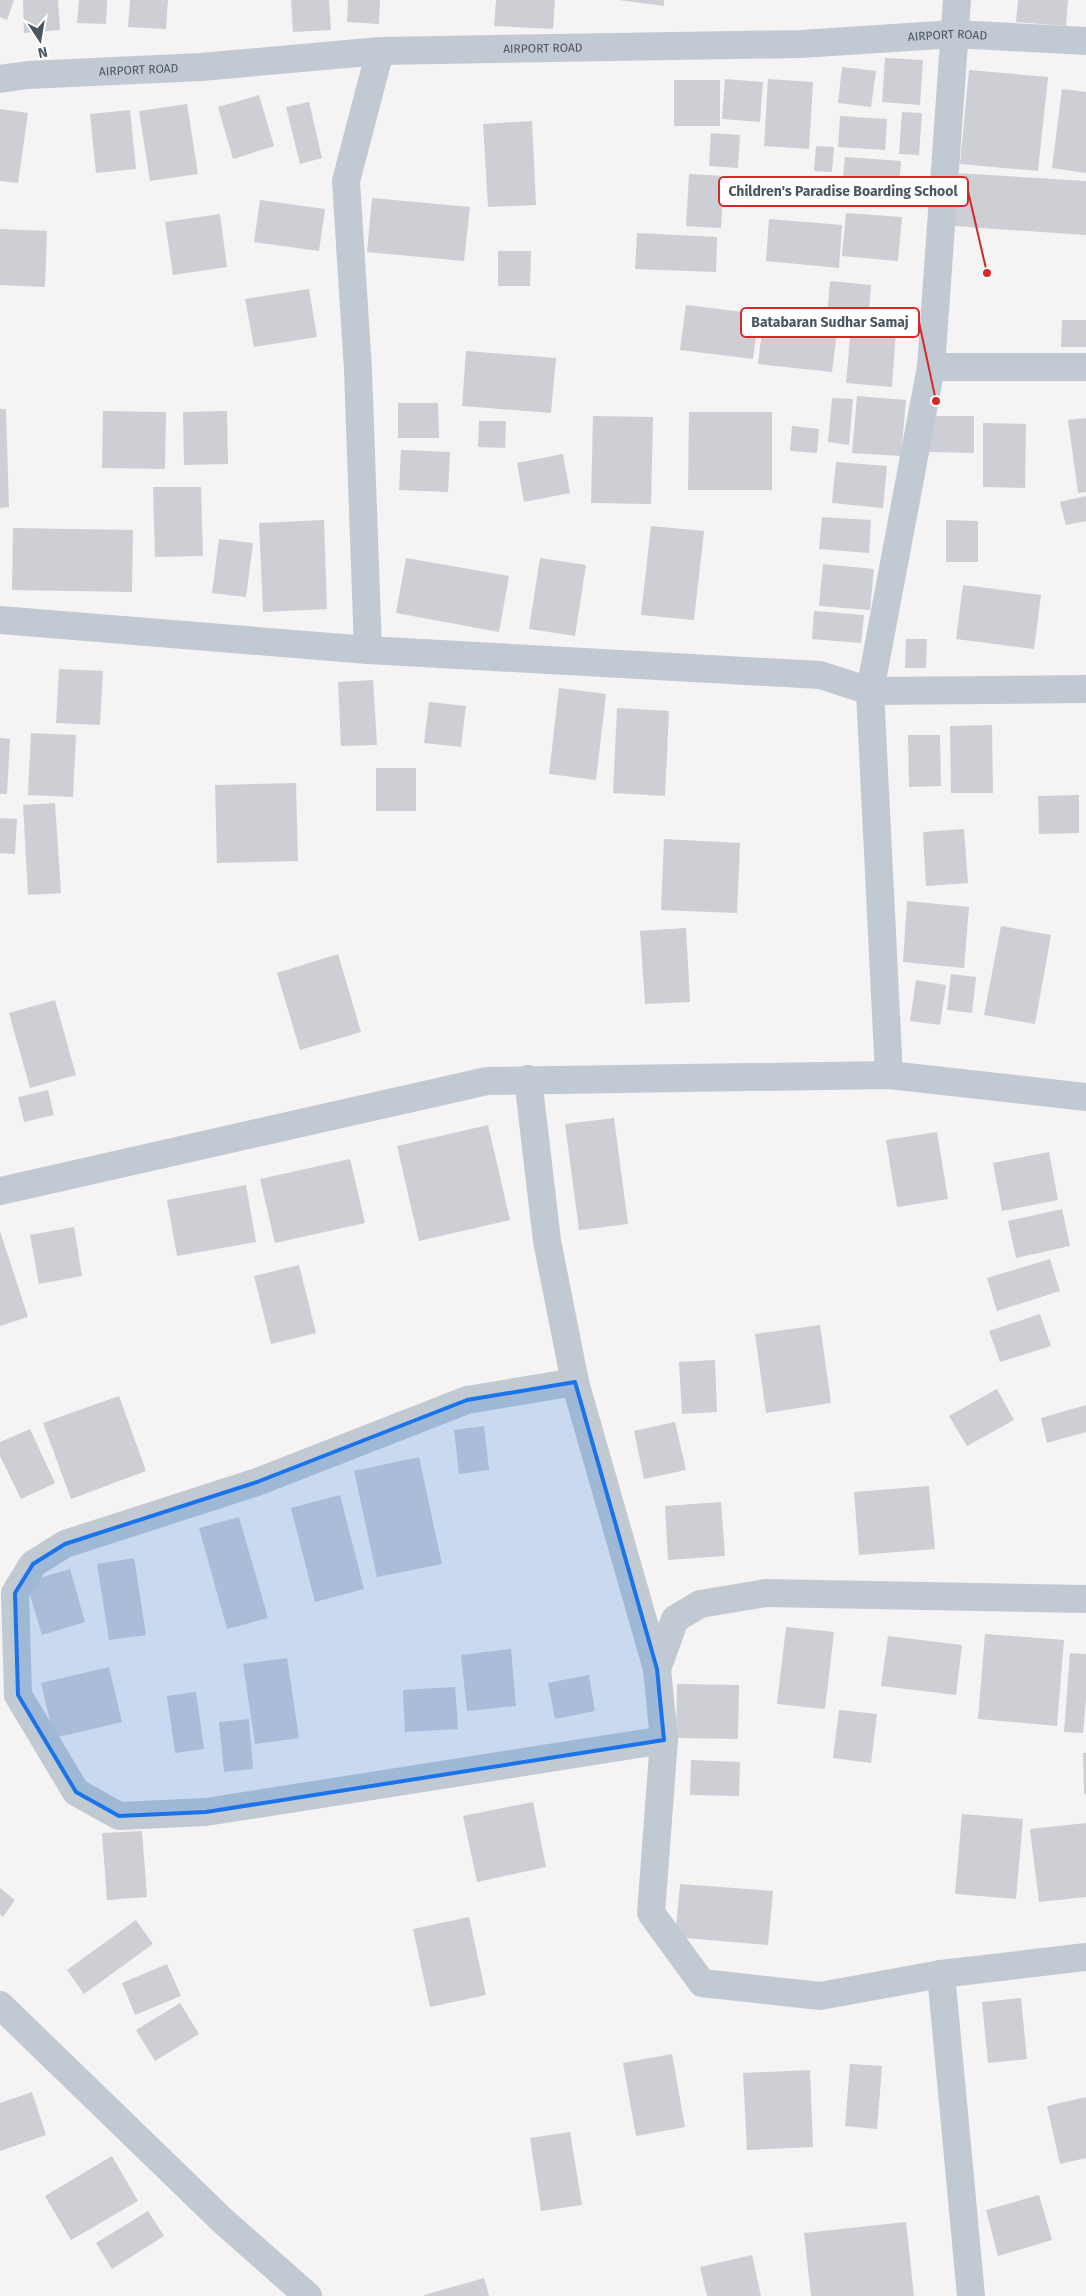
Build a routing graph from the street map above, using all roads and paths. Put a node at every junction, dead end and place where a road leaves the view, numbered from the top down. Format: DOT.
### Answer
graph roads {
  1 [pos="957,0"];
  2 [pos="955,34"];
  3 [pos="1086,41"];
  4 [pos="380,51"];
  5 [pos="0,79"];
  6 [pos="931,367"];
  7 [pos="1086,367"];
  8 [pos="0,620"];
  9 [pos="368,650"];
  10 [pos="1086,689"];
  11 [pos="870,691"];
  12 [pos="889,1075"];
  13 [pos="528,1079"];
  14 [pos="1086,1098"];
  15 [pos="0,1191"];
  16 [pos="575,1382"];
  17 [pos="1086,1599"];
  18 [pos="657,1669"];
  19 [pos="9,1697"];
  20 [pos="664,1740"];
  21 [pos="1086,1957"];
  22 [pos="941,1974"];
  23 [pos="0,2005"];
  24 [pos="308,2296"];
  25 [pos="971,2296"];
  1 -- 2 [label="street"];
  2 -- 3 [label="street, AIRPORT ROAD"];
  2 -- 4 [label="street, AIRPORT ROAD"];
  2 -- 6 [label="street"];
  4 -- 5 [label="street, AIRPORT ROAD"];
  4 -- 9 [label="street"];
  6 -- 7 [label="street"];
  6 -- 11 [label="street"];
  8 -- 9 [label="street"];
  9 -- 11 [label="street"];
  10 -- 11 [label="street"];
  11 -- 12 [label="street"];
  12 -- 13 [label="street"];
  12 -- 14 [label="street"];
  13 -- 15 [label="street"];
  13 -- 16 [label="street"];
  16 -- 18 [label="street"];
  16 -- 19 [label="street"];
  17 -- 18 [label="street"];
  18 -- 20 [label="street"];
  19 -- 20 [label="street"];
  20 -- 22 [label="street"];
  21 -- 22 [label="street"];
  22 -- 25 [label="street"];
  23 -- 24 [label="street"];
}
